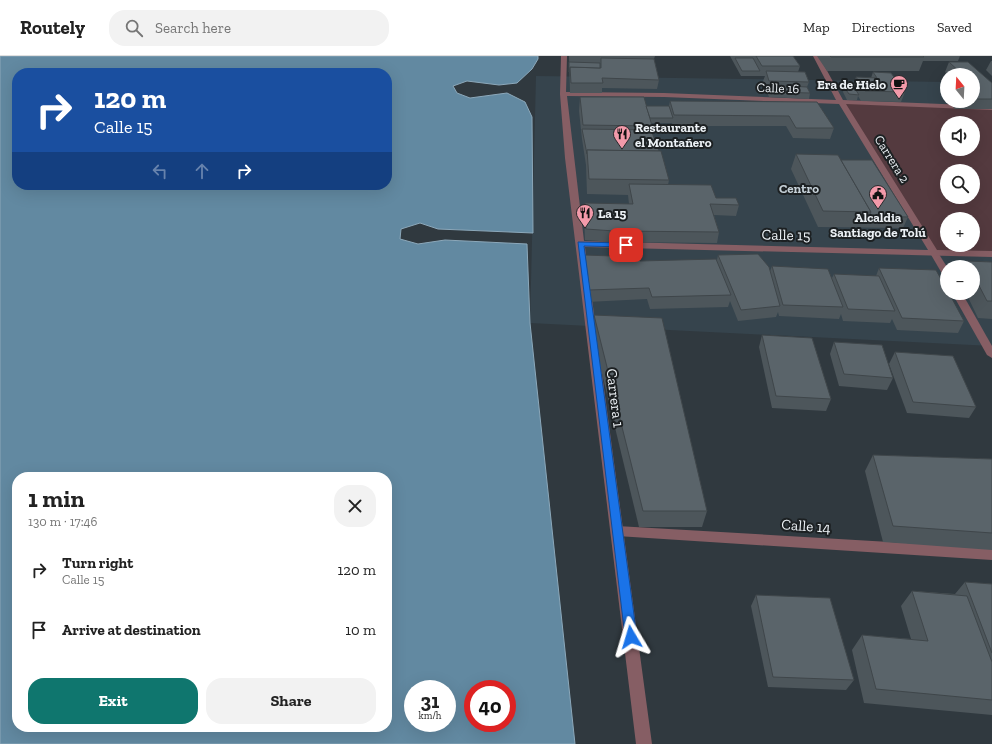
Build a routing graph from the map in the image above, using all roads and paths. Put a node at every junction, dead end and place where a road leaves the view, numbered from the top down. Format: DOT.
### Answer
graph roads {
  1 [pos="564,56"];
  2 [pos="816,56"];
  3 [pos="563,94"];
  4 [pos="841,102"];
  5 [pos="992,108"];
  6 [pos="580,244"];
  7 [pos="934,252"];
  8 [pos="992,254"];
  9 [pos="940,263"];
  10 [pos="961,300"];
  11 [pos="992,355"];
  12 [pos="617,530"];
  13 [pos="992,554"];
  14 [pos="644,744"];
  1 -- 3 [label="street, Carrera 1"];
  2 -- 4 [label="street, Carrera 2"];
  3 -- 4 [label="street, Calle 16"];
  3 -- 6 [label="street, Carrera 1"];
  4 -- 5 [label="street, Calle 16"];
  4 -- 7 [label="street, Carrera 2"];
  6 -- 7 [label="street, Calle 15"];
  6 -- 12 [label="street, Carrera 1"];
  7 -- 8 [label="street, Calle 15"];
  7 -- 9 [label="street, Carrera 2"];
  10 -- 11 [label="street"];
  12 -- 13 [label="street, Calle 14"];
  12 -- 14 [label="street, Carrera 1"];
}
